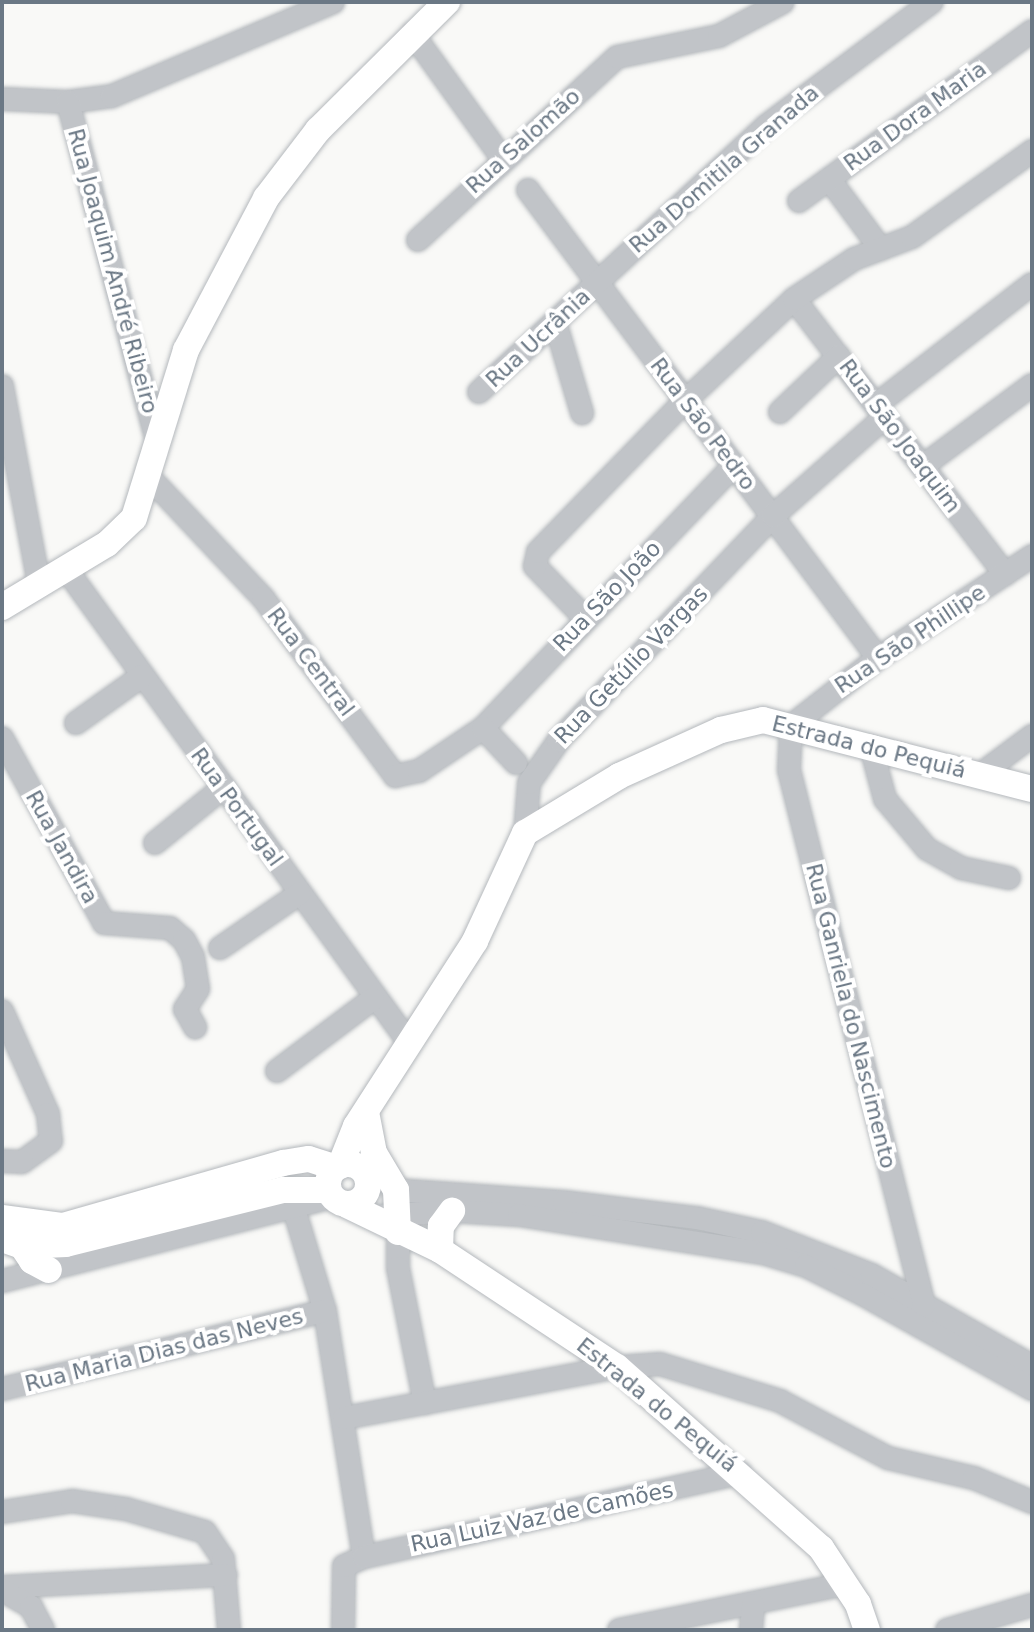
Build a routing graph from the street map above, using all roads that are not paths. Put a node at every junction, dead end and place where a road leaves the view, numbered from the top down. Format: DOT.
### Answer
graph roads {
  1 [pos="333,2"];
  2 [pos="447,2"];
  3 [pos="783,2"];
  4 [pos="932,2"];
  5 [pos="285,11"];
  6 [pos="1032,31"];
  7 [pos="412,33"];
  8 [pos="2,99"];
  9 [pos="68,102"];
  10 [pos="1032,151"];
  11 [pos="502,158"];
  12 [pos="829,179"];
  13 [pos="528,190"];
  14 [pos="799,201"];
  15 [pos="418,240"];
  16 [pos="881,249"];
  17 [pos="596,284"];
  18 [pos="1032,284"];
  19 [pos="794,299"];
  20 [pos="556,325"];
  21 [pos="839,356"];
  22 [pos="1032,385"];
  23 [pos="2,386"];
  24 [pos="479,392"];
  25 [pos="685,401"];
  26 [pos="881,411"];
  27 [pos="780,412"];
  28 [pos="582,413"];
  29 [pos="157,441"];
  30 [pos="733,466"];
  31 [pos="923,466"];
  32 [pos="148,476"];
  33 [pos="773,516"];
  34 [pos="1032,556"];
  35 [pos="66,569"];
  36 [pos="1005,574"];
  37 [pos="39,583"];
  38 [pos="2,607"];
  39 [pos="584,617"];
  40 [pos="878,658"];
  41 [pos="142,676"];
  42 [pos="76,723"];
  43 [pos="791,726"];
  44 [pos="483,728"];
  45 [pos="1032,736"];
  46 [pos="2,738"];
  47 [pos="871,747"];
  48 [pos="516,763"];
  49 [pos="981,774"];
  50 [pos="224,787"];
  51 [pos="1032,789"];
  52 [pos="525,833"];
  53 [pos="155,843"];
  54 [pos="1009,878"];
  55 [pos="299,894"];
  56 [pos="220,948"];
  57 [pos="373,999"];
  58 [pos="2,1011"];
  59 [pos="195,1027"];
  60 [pos="410,1044"];
  61 [pos="277,1071"];
  62 [pos="366,1112"];
  63 [pos="2,1161"];
  64 [pos="370,1171"];
  65 [pos="342,1190"];
  66 [pos="396,1190"];
  67 [pos="294,1209"];
  68 [pos="452,1211"];
  69 [pos="590,1216"];
  70 [pos="2,1218"];
  71 [pos="399,1224"];
  72 [pos="12,1242"];
  73 [pos="440,1250"];
  74 [pos="49,1270"];
  75 [pos="2,1281"];
  76 [pos="924,1305"];
  77 [pos="325,1311"];
  78 [pos="617,1367"];
  79 [pos="1028,1368"];
  80 [pos="2,1389"];
  81 [pos="425,1403"];
  82 [pos="344,1418"];
  83 [pos="741,1473"];
  84 [pos="1032,1502"];
  85 [pos="2,1512"];
  86 [pos="354,1561"];
  87 [pos="226,1575"];
  88 [pos="846,1584"];
  89 [pos="2,1589"];
  90 [pos="753,1605"];
  91 [pos="1032,1605"];
  92 [pos="651,1627"];
  93 [pos="43,1630"];
  94 [pos="229,1630"];
  95 [pos="343,1630"];
  96 [pos="619,1630"];
  97 [pos="751,1630"];
  98 [pos="867,1630"];
  99 [pos="947,1630"];
  1 -- 5 [label="street"];
  2 -- 7 [label="main road"];
  3 -- 11 [label="street, Rua Salomão"];
  4 -- 17 [label="street, Rua Domitila Granada"];
  5 -- 9 [label="street"];
  6 -- 12 [label="street, Rua Dora Maria"];
  7 -- 11 [label="street"];
  7 -- 29 [label="main road"];
  8 -- 9 [label="street"];
  9 -- 29 [label="street, Rua Joaquim André Ribeiro"];
  10 -- 16 [label="street"];
  11 -- 15 [label="street, Rua Salomão"];
  12 -- 14 [label="street, Rua Dora Maria"];
  12 -- 16 [label="street"];
  13 -- 17 [label="street, Rua São Pedro"];
  16 -- 19 [label="street"];
  17 -- 20 [label="street, Rua Ucrânia"];
  17 -- 25 [label="street, Rua São Pedro"];
  18 -- 26 [label="street, Rua Getúlio Vargas"];
  19 -- 21 [label="street, Rua São Joaquim"];
  19 -- 25 [label="street"];
  20 -- 24 [label="street, Rua Ucrânia"];
  20 -- 28 [label="street"];
  21 -- 26 [label="street, Rua São Joaquim"];
  21 -- 27 [label="street"];
  22 -- 31 [label="street"];
  23 -- 37 [label="street"];
  25 -- 30 [label="street, Rua São Pedro"];
  25 -- 39 [label="street"];
  26 -- 31 [label="street, Rua São Joaquim"];
  26 -- 33 [label="street, Rua Getúlio Vargas"];
  29 -- 32 [label="main road"];
  30 -- 33 [label="street, Rua São Pedro"];
  30 -- 39 [label="street, Rua São João"];
  31 -- 36 [label="street, Rua São Joaquim"];
  32 -- 35 [label="main road"];
  32 -- 44 [label="street, Rua Central"];
  33 -- 40 [label="street, Rua São Pedro"];
  33 -- 52 [label="street, Rua Getúlio Vargas"];
  34 -- 36 [label="street, Rua São Phillipe"];
  35 -- 37 [label="main road"];
  35 -- 41 [label="street, Rua Portugal"];
  36 -- 40 [label="street, Rua São Phillipe"];
  37 -- 38 [label="main road"];
  39 -- 44 [label="street, Rua São João"];
  40 -- 43 [label="street, Rua São Phillipe"];
  41 -- 42 [label="street"];
  41 -- 50 [label="street, Rua Portugal"];
  43 -- 47 [label="main road, Estrada do Pequiá"];
  43 -- 52 [label="main road, Estrada do Pequiá"];
  43 -- 76 [label="street, Rua Ganriela do Nascimento"];
  44 -- 48 [label="street"];
  45 -- 49 [label="street"];
  46 -- 59 [label="street, Rua Jandira"];
  47 -- 49 [label="main road, Estrada do Pequiá"];
  47 -- 54 [label="street"];
  49 -- 51 [label="main road, Estrada do Pequiá"];
  50 -- 53 [label="street"];
  50 -- 55 [label="street, Rua Portugal"];
  52 -- 60 [label="main road"];
  55 -- 56 [label="street"];
  55 -- 57 [label="street, Rua Portugal"];
  57 -- 60 [label="street, Rua Portugal"];
  57 -- 61 [label="street"];
  58 -- 63 [label="street"];
  60 -- 62 [label="main road"];
  62 -- 64 [label="main road"];
  62 -- 65 [label="main road"];
  64 -- 65 [label="main road"];
  64 -- 66 [label="main road"];
  65 -- 67 [label="street"];
  65 -- 70 [label="main road"];
  65 -- 71 [label="main road, Estrada do Pequiá"];
  65 -- 72 [label="main road"];
  66 -- 69 [label="street"];
  66 -- 71 [label="main road"];
  67 -- 74 [label="street"];
  67 -- 77 [label="street"];
  68 -- 69 [label="street"];
  68 -- 71 [label="street"];
  68 -- 73 [label="main road"];
  69 -- 76 [label="street"];
  69 -- 79 [label="street"];
  71 -- 73 [label="main road, Estrada do Pequiá"];
  71 -- 81 [label="street"];
  72 -- 74 [label="main road"];
  73 -- 78 [label="main road, Estrada do Pequiá"];
  74 -- 75 [label="street"];
  76 -- 79 [label="street"];
  77 -- 80 [label="street, Rua Maria Dias das Neves"];
  77 -- 82 [label="street"];
  78 -- 81 [label="street"];
  78 -- 83 [label="main road, Estrada do Pequiá"];
  78 -- 84 [label="street"];
  81 -- 82 [label="street"];
  82 -- 86 [label="street"];
  83 -- 86 [label="street, Rua Luiz Vaz de Camões"];
  83 -- 88 [label="main road, Estrada do Pequiá"];
  85 -- 87 [label="street"];
  86 -- 95 [label="street"];
  87 -- 89 [label="street"];
  87 -- 94 [label="street"];
  88 -- 90 [label="street"];
  88 -- 98 [label="main road, Estrada do Pequiá"];
  89 -- 93 [label="street"];
  90 -- 92 [label="street"];
  90 -- 97 [label="street"];
  91 -- 99 [label="street"];
  92 -- 96 [label="street"];
}
